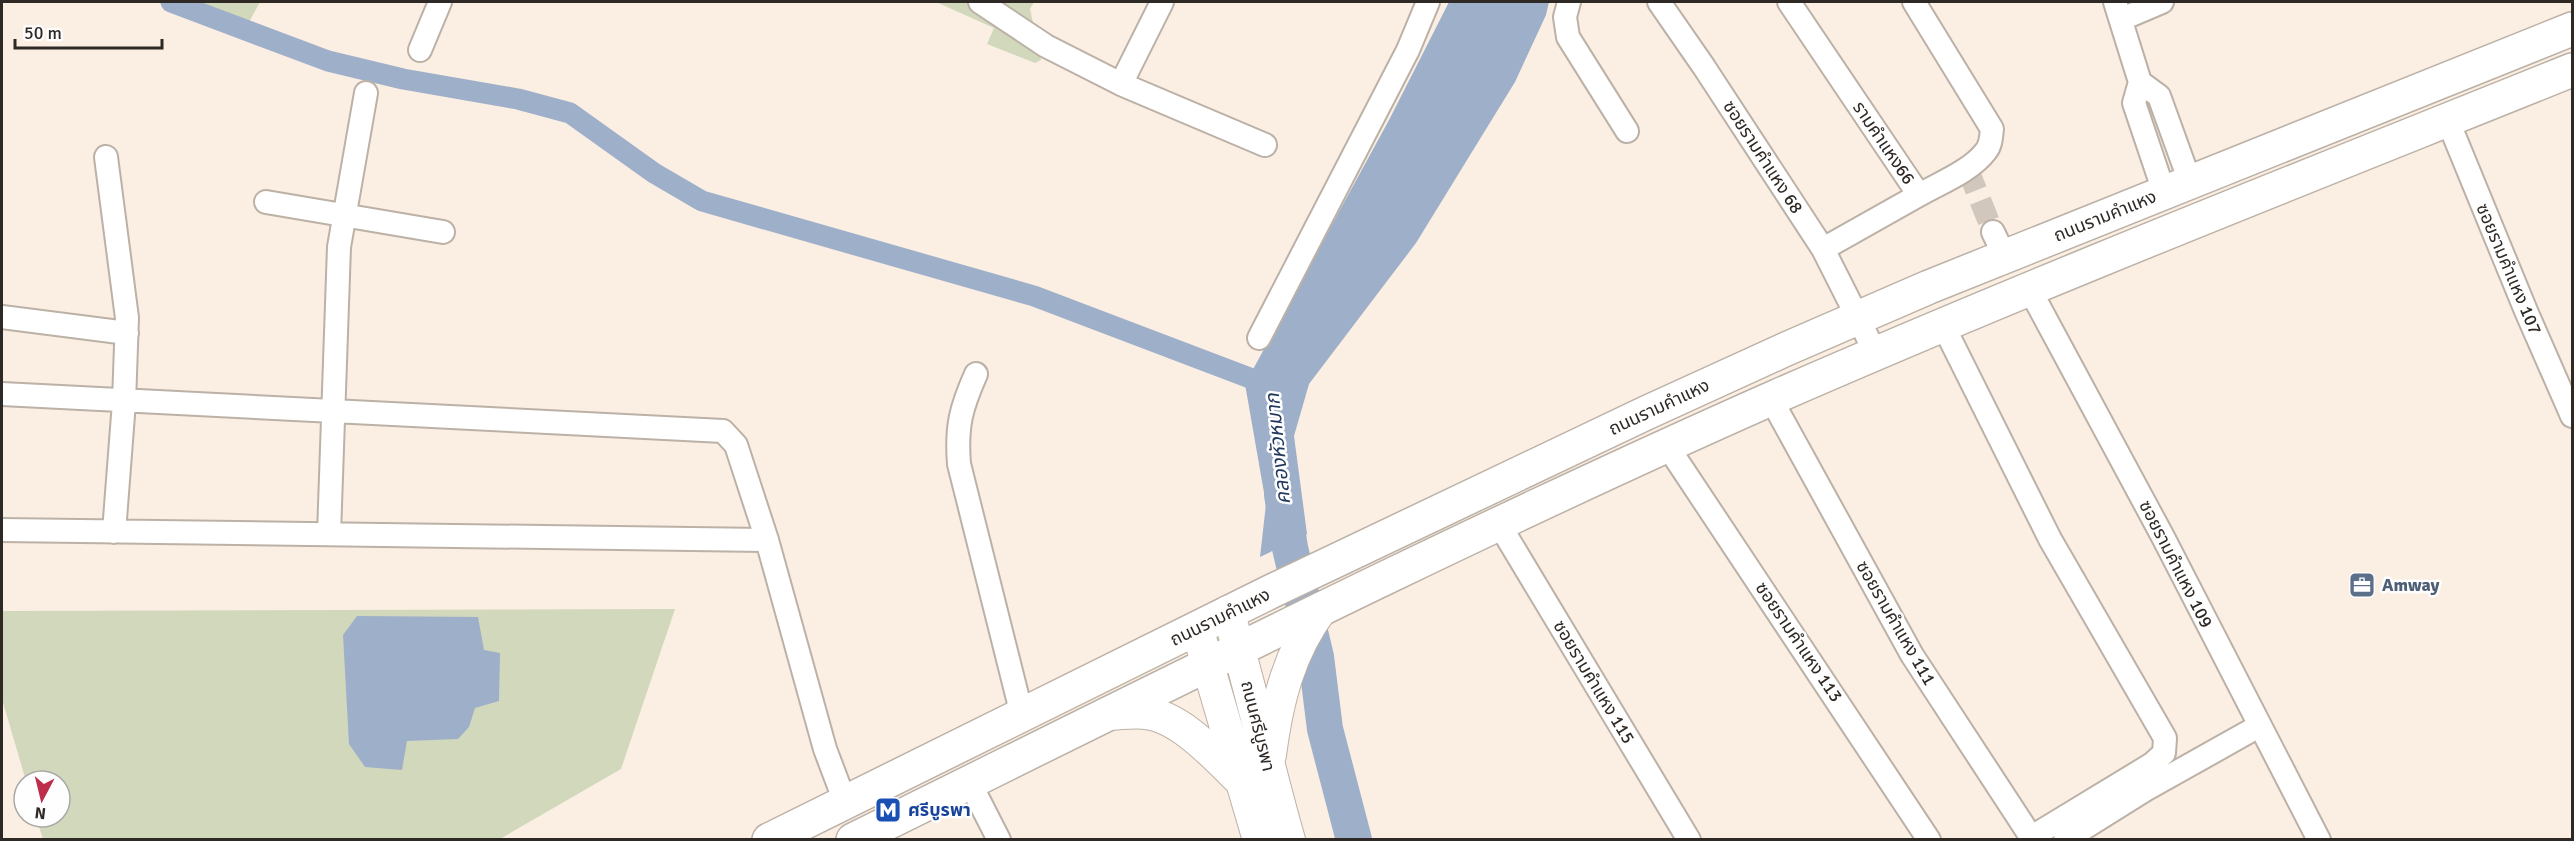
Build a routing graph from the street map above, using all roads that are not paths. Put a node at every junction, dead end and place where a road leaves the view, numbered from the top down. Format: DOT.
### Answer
graph roads {
  1 [pos="440,2"];
  2 [pos="980,2"];
  3 [pos="1162,2"];
  4 [pos="1428,2"];
  5 [pos="1569,2"];
  6 [pos="1789,2"];
  7 [pos="1914,2"];
  8 [pos="2162,2"];
  9 [pos="1665,4"];
  10 [pos="2119,10"];
  11 [pos="2572,29"];
  12 [pos="420,50"];
  13 [pos="2572,70"];
  14 [pos="1121,84"];
  15 [pos="366,93"];
  16 [pos="2448,120"];
  17 [pos="1627,131"];
  18 [pos="1265,145"];
  19 [pos="105,157"];
  20 [pos="2177,187"];
  21 [pos="1919,195"];
  22 [pos="266,202"];
  23 [pos="345,215"];
  24 [pos="443,232"];
  25 [pos="1823,249"];
  26 [pos="2030,290"];
  27 [pos="2,317"];
  28 [pos="1856,318"];
  29 [pos="1943,325"];
  30 [pos="127,333"];
  31 [pos="1259,338"];
  32 [pos="1876,354"];
  33 [pos="976,374"];
  34 [pos="2,394"];
  35 [pos="1772,399"];
  36 [pos="124,402"];
  37 [pos="333,411"];
  38 [pos="2572,416"];
  39 [pos="1668,447"];
  40 [pos="1499,524"];
  41 [pos="2,530"];
  42 [pos="114,532"];
  43 [pos="329,534"];
  44 [pos="767,540"];
  45 [pos="1322,608"];
  46 [pos="1228,612"];
  47 [pos="1197,628"];
  48 [pos="1239,649"];
  49 [pos="1209,664"];
  50 [pos="1107,714"];
  51 [pos="1022,715"];
  52 [pos="2259,726"];
  53 [pos="1256,777"];
  54 [pos="969,781"];
  55 [pos="846,802"];
  56 [pos="869,836"];
  57 [pos="2037,836"];
  58 [pos="769,840"];
  59 [pos="999,840"];
  60 [pos="1258,840"];
  61 [pos="1289,840"];
  62 [pos="1689,840"];
  63 [pos="1929,840"];
  64 [pos="2065,840"];
  65 [pos="2319,840"];
  1 -- 12 [label="street"];
  2 -- 14 [label="street"];
  3 -- 14 [label="street"];
  4 -- 31 [label="street"];
  5 -- 17 [label="street"];
  6 -- 21 [label="street, รามคำแหง66"];
  7 -- 21 [label="street, รามคำแหง66"];
  8 -- 10 [label="street"];
  9 -- 25 [label="street, ซอยรามคำแหง 68"];
  10 -- 20 [label="street"];
  11 -- 20 [label="main road, ถนนรามคำแหง"];
  13 -- 16 [label="main road, ถนนรามคำแหง"];
  14 -- 18 [label="street"];
  15 -- 23 [label="street"];
  16 -- 26 [label="main road, ถนนรามคำแหง"];
  16 -- 38 [label="street, ซอยรามคำแหง 107"];
  19 -- 30 [label="street"];
  20 -- 28 [label="main road, ถนนรามคำแหง"];
  21 -- 25 [label="street"];
  22 -- 23 [label="street"];
  23 -- 24 [label="street"];
  23 -- 37 [label="street"];
  25 -- 28 [label="street, ซอยรามคำแหง 68"];
  26 -- 29 [label="main road, ถนนรามคำแหง"];
  26 -- 52 [label="street, ซอยรามคำแหง 109"];
  27 -- 30 [label="street"];
  28 -- 32 [label="street, ซอยรามคำแหง 68"];
  28 -- 46 [label="main road, ถนนรามคำแหง"];
  29 -- 32 [label="main road, ถนนรามคำแหง"];
  29 -- 57 [label="street"];
  30 -- 36 [label="street"];
  32 -- 35 [label="main road, ถนนรามคำแหง"];
  33 -- 51 [label="street"];
  34 -- 36 [label="street"];
  35 -- 39 [label="main road, ถนนรามคำแหง"];
  35 -- 57 [label="street, ซอยรามคำแหง 111"];
  36 -- 37 [label="street"];
  36 -- 42 [label="street"];
  37 -- 43 [label="street"];
  37 -- 44 [label="street"];
  39 -- 40 [label="main road, ถนนรามคำแหง"];
  39 -- 63 [label="street, ซอยรามคำแหง 113"];
  40 -- 45 [label="main road, ถนนรามคำแหง"];
  40 -- 62 [label="street, ซอยรามคำแหง 115"];
  41 -- 42 [label="street"];
  42 -- 43 [label="street"];
  43 -- 44 [label="street"];
  44 -- 55 [label="street"];
  45 -- 48 [label="main road, ถนนรามคำแหง"];
  45 -- 53 [label="street"];
  46 -- 47 [label="main road, ถนนรามคำแหง"];
  46 -- 48 [label="street, ถนนศรีบูรพา"];
  47 -- 49 [label="street, ถนนศรีบูรพา"];
  47 -- 51 [label="main road, ถนนรามคำแหง"];
  48 -- 49 [label="main road, ถนนรามคำแหง"];
  48 -- 53 [label="street, ถนนศรีบูรพา"];
  49 -- 50 [label="main road, ถนนรามคำแหง"];
  49 -- 53 [label="street, ถนนศรีบูรพา"];
  50 -- 53 [label="street"];
  50 -- 54 [label="main road, ถนนรามคำแหง"];
  51 -- 55 [label="main road, ถนนรามคำแหง"];
  52 -- 64 [label="street"];
  52 -- 65 [label="street, ซอยรามคำแหง 109"];
  53 -- 60 [label="street, ถนนศรีบูรพา"];
  53 -- 61 [label="street, ถนนศรีบูรพา"];
  54 -- 56 [label="main road, ถนนรามคำแหง"];
  54 -- 59 [label="street"];
  55 -- 58 [label="main road, ถนนรามคำแหง"];
}
